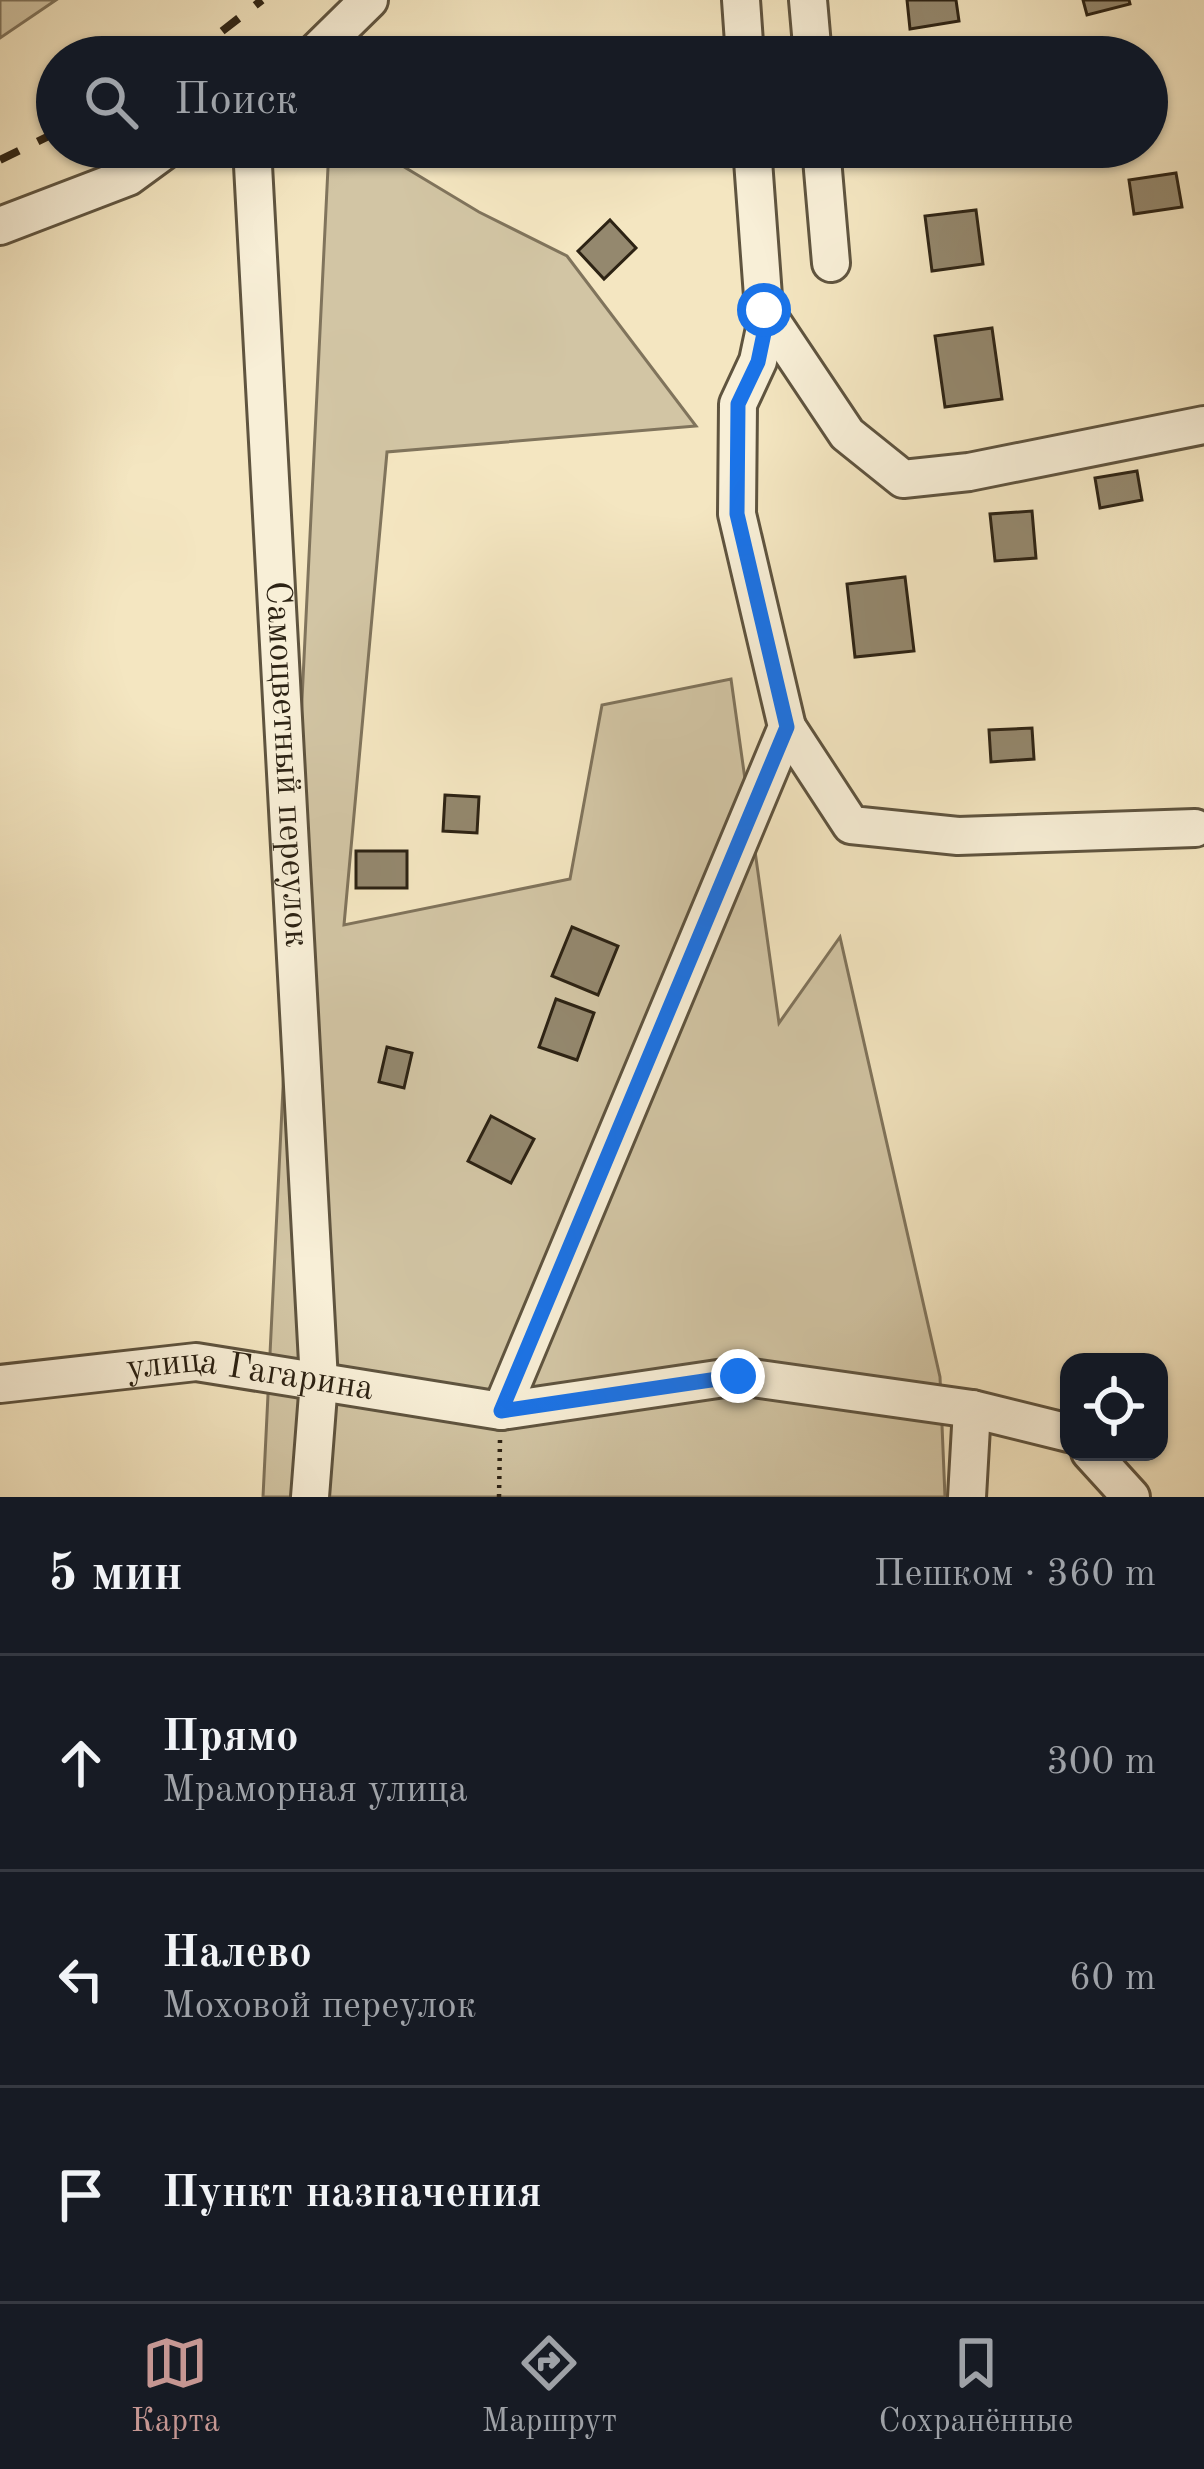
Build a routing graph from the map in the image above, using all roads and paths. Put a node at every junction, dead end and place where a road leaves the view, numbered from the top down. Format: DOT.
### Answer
graph roads {
  1 [pos="369,0"];
  2 [pos="741,0"];
  3 [pos="808,0"];
  4 [pos="332,36"];
  5 [pos="744,36"];
  6 [pos="811,36"];
  7 [pos="139,168"];
  8 [pos="253,168"];
  9 [pos="754,168"];
  10 [pos="823,168"];
  11 [pos="0,226"];
  12 [pos="831,263"];
  13 [pos="768,314"];
  14 [pos="1204,425"];
  15 [pos="787,727"];
  16 [pos="1201,822"];
  17 [pos="319,1382"];
  18 [pos="0,1384"];
  19 [pos="972,1409"];
  20 [pos="501,1411"];
  21 [pos="1060,1431"];
  22 [pos="1098,1461"];
  23 [pos="310,1497"];
  24 [pos="499,1497"];
  25 [pos="967,1497"];
  26 [pos="1131,1497"];
  1 -- 4 [label="street"];
  2 -- 5 [label="street"];
  3 -- 6 [label="street"];
  7 -- 11 [label="street"];
  8 -- 17 [label="street, Самоцветный переулок"];
  9 -- 13 [label="street"];
  10 -- 12 [label="street"];
  13 -- 14 [label="street"];
  13 -- 15 [label="street"];
  15 -- 16 [label="street"];
  15 -- 20 [label="street"];
  17 -- 18 [label="street, улица Гагарина"];
  17 -- 20 [label="street, улица Гагарина"];
  17 -- 23 [label="street, Самоцветный переулок"];
  19 -- 20 [label="street, улица Гагарина"];
  19 -- 21 [label="street, улица Гагарина"];
  19 -- 25 [label="street"];
  20 -- 24 [label="path"];
  22 -- 26 [label="street"];
}
